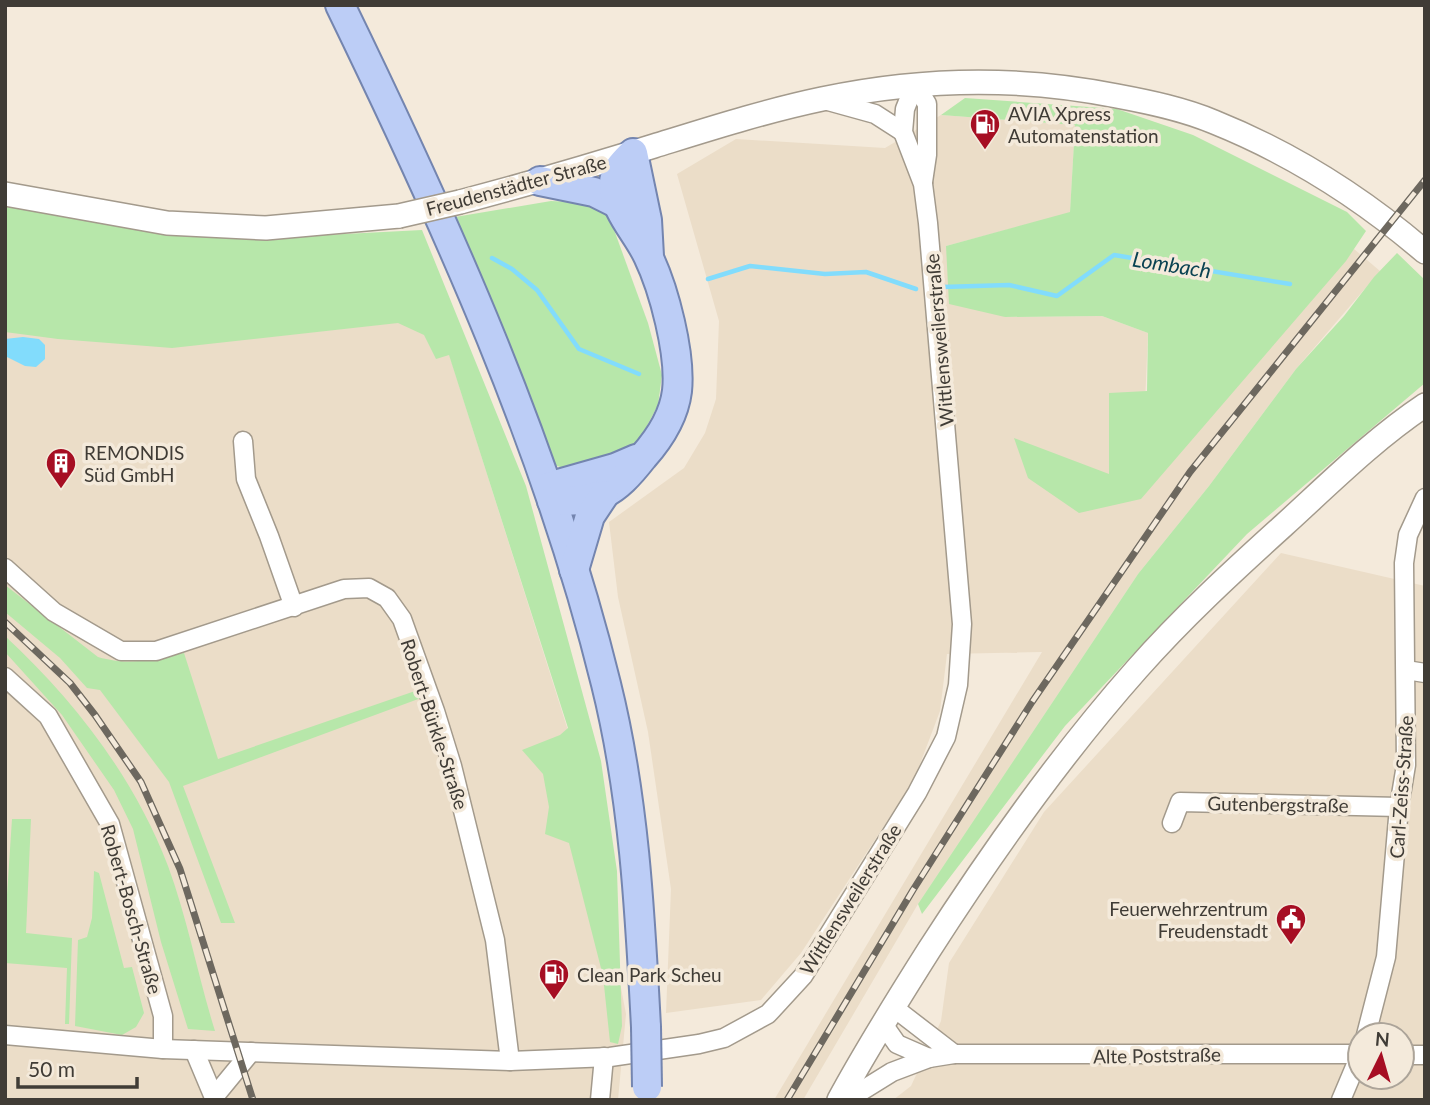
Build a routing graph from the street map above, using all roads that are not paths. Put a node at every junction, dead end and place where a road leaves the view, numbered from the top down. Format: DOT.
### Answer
graph roads {
  1 [pos="340,5"];
  2 [pos="915,84"];
  3 [pos="821,99"];
  4 [pos="903,132"];
  5 [pos="633,153"];
  6 [pos="540,181"];
  7 [pos="923,184"];
  8 [pos="5,194"];
  9 [pos="618,204"];
  10 [pos="1425,252"];
  11 [pos="649,256"];
  12 [pos="1425,405"];
  13 [pos="243,441"];
  14 [pos="645,455"];
  15 [pos="550,494"];
  16 [pos="604,495"];
  17 [pos="1425,498"];
  18 [pos="5,568"];
  19 [pos="574,570"];
  20 [pos="293,607"];
  21 [pos="1406,670"];
  22 [pos="1425,674"];
  23 [pos="5,677"];
  24 [pos="1399,807"];
  25 [pos="1172,823"];
  26 [pos="888,1016"];
  27 [pos="1370,1021"];
  28 [pos="5,1035"];
  29 [pos="163,1049"];
  30 [pos="194,1050"];
  31 [pos="251,1052"];
  32 [pos="954,1054"];
  33 [pos="1346,1054"];
  34 [pos="604,1057"];
  35 [pos="929,1058"];
  36 [pos="510,1061"];
  37 [pos="647,1093"];
  38 [pos="215,1098"];
  39 [pos="600,1100"];
  40 [pos="839,1100"];
  41 [pos="847,1100"];
  1 -- 15 [label="main road"];
  2 -- 3 [label="street, Freudenstädter Straße"];
  2 -- 4 [label="street"];
  2 -- 7 [label="street, Wittlensweilerstraße"];
  2 -- 10 [label="street, Freudenstädter Straße"];
  3 -- 4 [label="street"];
  3 -- 5 [label="street, Freudenstädter Straße"];
  4 -- 7 [label="street, Wittlensweilerstraße"];
  5 -- 6 [label="street, Freudenstädter Straße"];
  5 -- 9 [label="main road"];
  5 -- 11 [label="main road"];
  6 -- 8 [label="street, Freudenstädter Straße, bridge"];
  6 -- 9 [label="main road"];
  7 -- 34 [label="street, Wittlensweilerstraße"];
  9 -- 11 [label="main road"];
  11 -- 14 [label="main road"];
  12 -- 26 [label="street"];
  13 -- 20 [label="street"];
  14 -- 15 [label="main road"];
  14 -- 16 [label="main road"];
  15 -- 16 [label="main road"];
  15 -- 19 [label="main road"];
  16 -- 19 [label="main road"];
  17 -- 21 [label="street, Carl-Zeiss-Straße"];
  18 -- 20 [label="street, Robert-Bürkle-Straße"];
  19 -- 37 [label="main road, bridge"];
  20 -- 36 [label="street, Robert-Bürkle-Straße"];
  21 -- 22 [label="street"];
  21 -- 24 [label="street, Carl-Zeiss-Straße"];
  23 -- 29 [label="street, Robert-Bosch-Straße"];
  24 -- 25 [label="street, Gutenbergstraße"];
  24 -- 27 [label="street, Carl-Zeiss-Straße"];
  26 -- 32 [label="street"];
  26 -- 35 [label="street"];
  26 -- 40 [label="street"];
  28 -- 29 [label="street, Wittlensweilerstraße"];
  29 -- 30 [label="street, Wittlensweilerstraße"];
  30 -- 31 [label="street, Wittlensweilerstraße"];
  30 -- 38 [label="street"];
  31 -- 36 [label="street, Wittlensweilerstraße"];
  31 -- 38 [label="street"];
  32 -- 33 [label="street, Alte Poststraße"];
  32 -- 35 [label="street, Alte Poststraße"];
  34 -- 36 [label="street, Wittlensweilerstraße"];
  34 -- 39 [label="street"];
  35 -- 41 [label="street, Alte Poststraße"];
}
